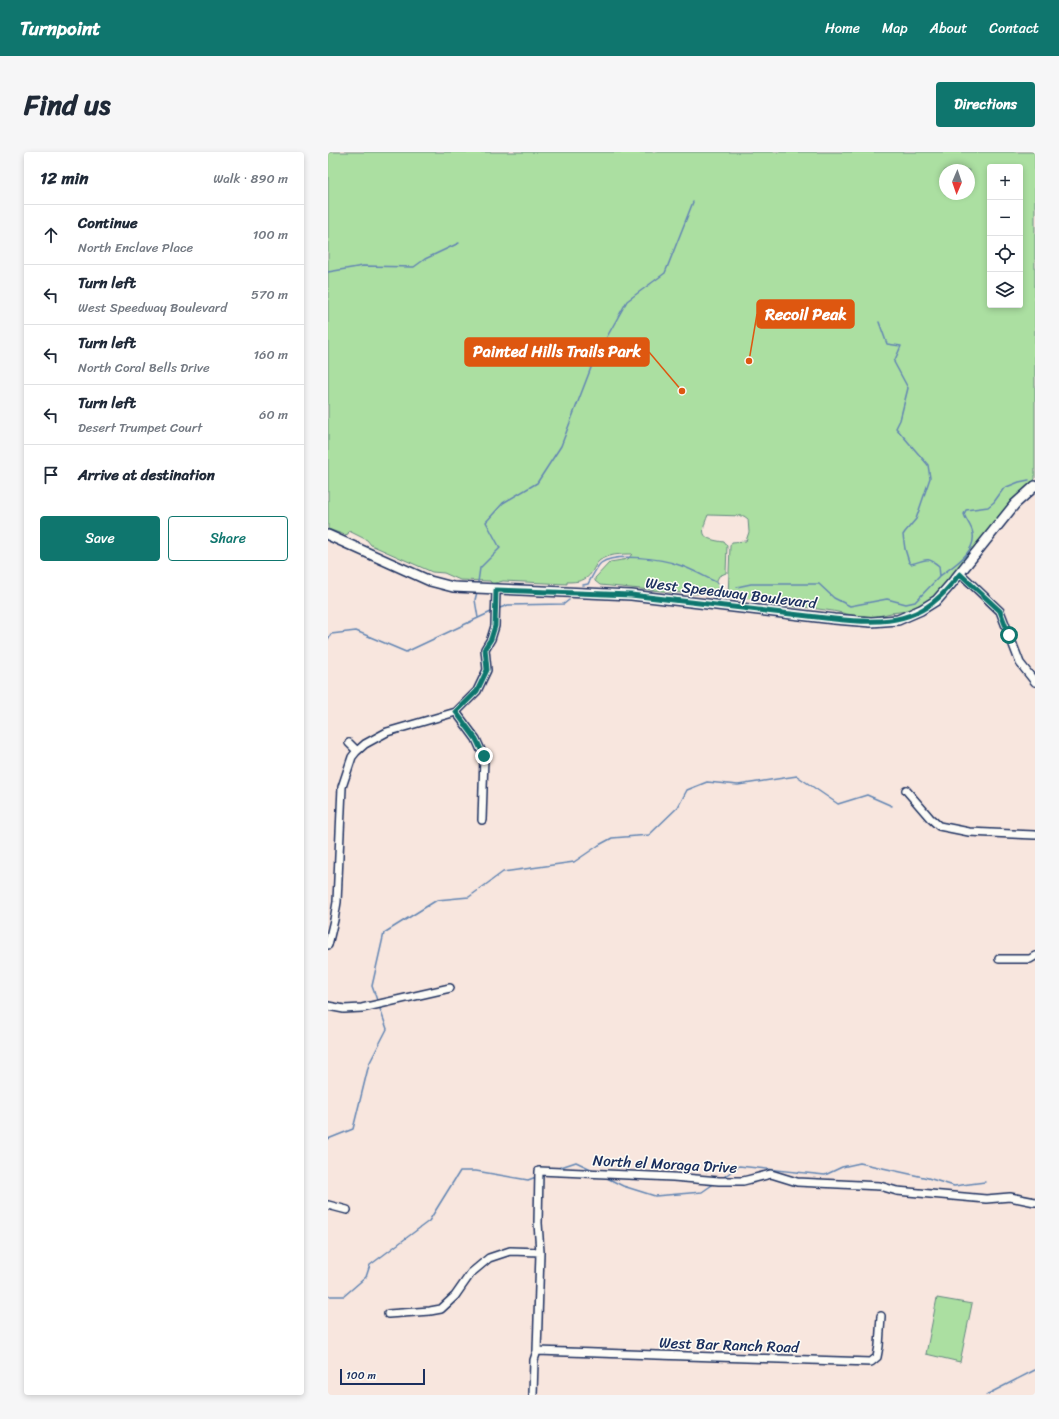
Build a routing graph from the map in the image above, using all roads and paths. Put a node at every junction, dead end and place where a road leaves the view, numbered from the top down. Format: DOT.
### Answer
graph roads {
  1 [pos="1035,486"];
  2 [pos="328,535"];
  3 [pos="960,574"];
  4 [pos="496,590"];
  5 [pos="1035,682"];
  6 [pos="456,712"];
  7 [pos="349,743"];
  8 [pos="357,751"];
  9 [pos="906,790"];
  10 [pos="482,820"];
  11 [pos="1035,835"];
  12 [pos="328,945"];
  13 [pos="1035,956"];
  14 [pos="999,959"];
  15 [pos="450,988"];
  16 [pos="328,1006"];
  17 [pos="1035,1202"];
  18 [pos="328,1205"];
  19 [pos="347,1210"];
  20 [pos="540,1252"];
  21 [pos="388,1314"];
  22 [pos="881,1316"];
  23 [pos="537,1351"];
  24 [pos="532,1395"];
  1 -- 3 [label="main road, West Speedway Boulevard"];
  2 -- 4 [label="main road, West Speedway Boulevard"];
  3 -- 4 [label="main road, West Speedway Boulevard"];
  3 -- 5 [label="street"];
  4 -- 6 [label="street"];
  6 -- 8 [label="street"];
  6 -- 10 [label="street"];
  7 -- 8 [label="street"];
  8 -- 12 [label="street"];
  9 -- 11 [label="street"];
  13 -- 14 [label="street"];
  15 -- 16 [label="street"];
  17 -- 20 [label="street, North el Moraga Drive"];
  18 -- 19 [label="street"];
  20 -- 21 [label="street"];
  20 -- 23 [label="street, North el Moraga Drive"];
  22 -- 23 [label="street, West Bar Ranch Road"];
  23 -- 24 [label="street, North el Moraga Drive"];
}
